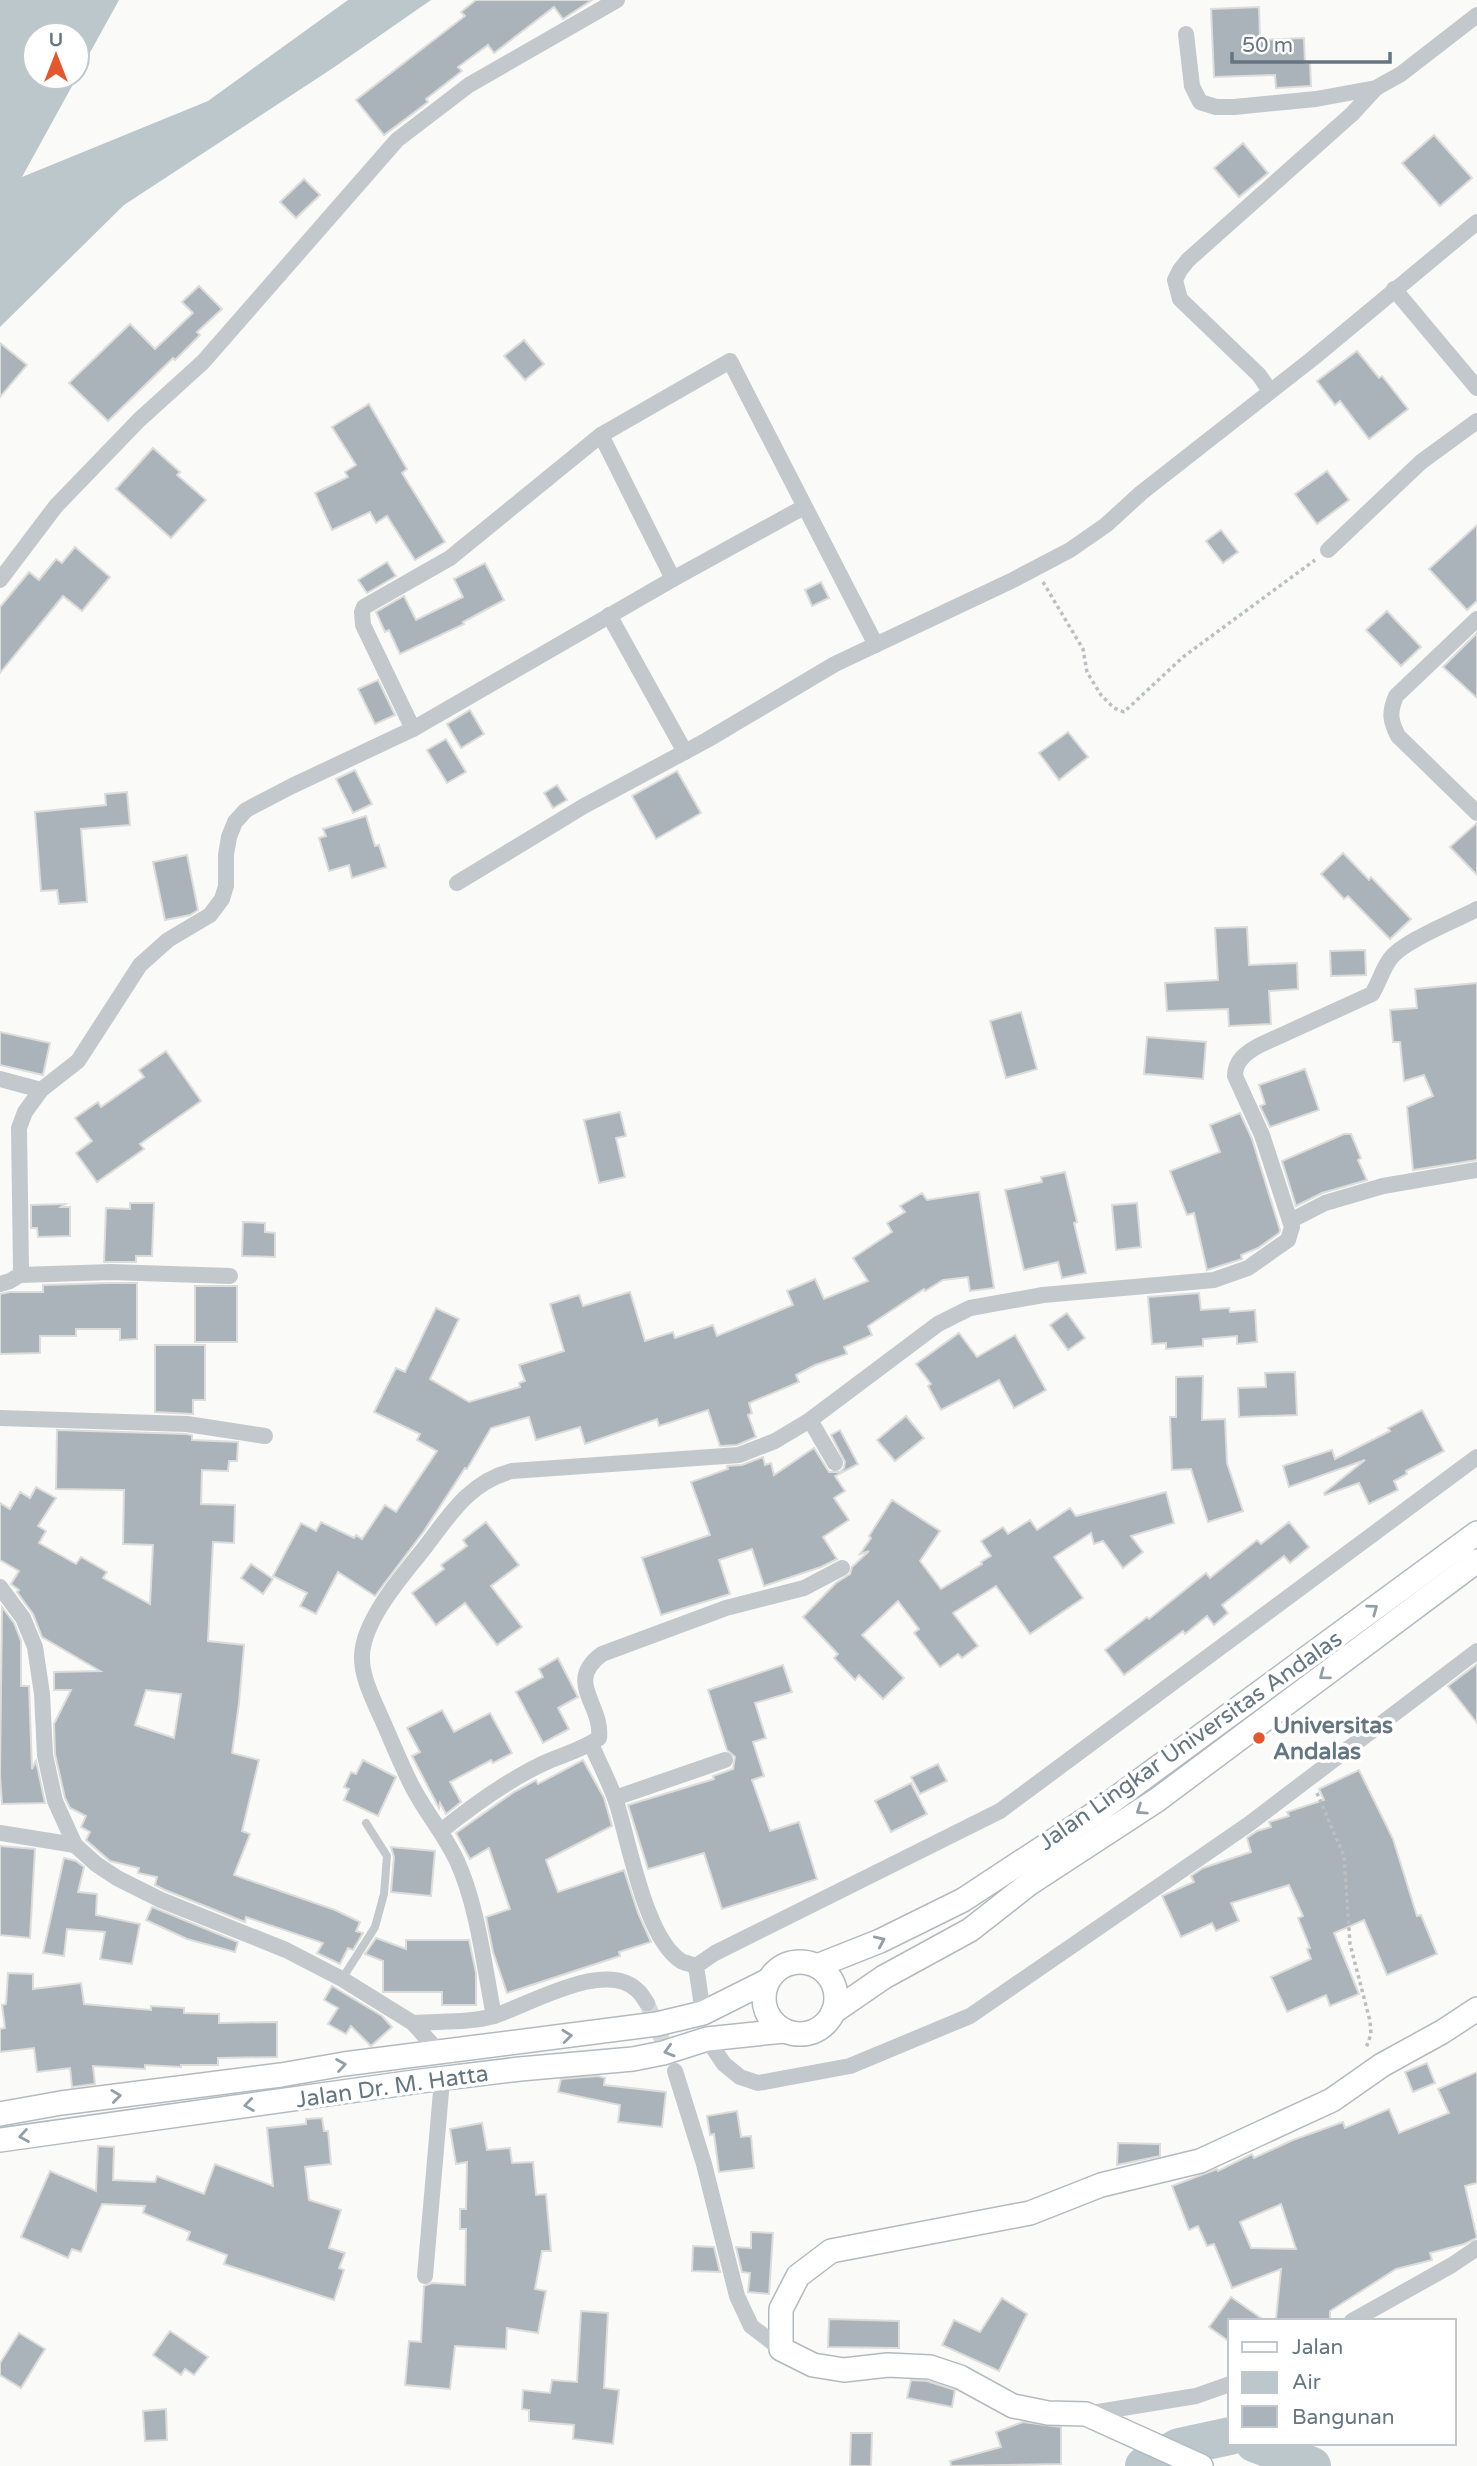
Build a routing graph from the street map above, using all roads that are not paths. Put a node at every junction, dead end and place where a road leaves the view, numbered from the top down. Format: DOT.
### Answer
graph roads {
  1 [pos="617,0"];
  2 [pos="1477,15"];
  3 [pos="1186,34"];
  4 [pos="1376,88"];
  5 [pos="1477,222"];
  6 [pos="1394,289"];
  7 [pos="1477,388"];
  8 [pos="1270,391"];
  9 [pos="1477,421"];
  10 [pos="601,435"];
  11 [pos="804,507"];
  12 [pos="1328,550"];
  13 [pos="673,579"];
  14 [pos="0,580"];
  15 [pos="609,615"];
  16 [pos="1476,621"];
  17 [pos="876,645"];
  18 [pos="413,729"];
  19 [pos="685,752"];
  20 [pos="1477,813"];
  21 [pos="457,883"];
  22 [pos="1477,909"];
  23 [pos="0,1079"];
  24 [pos="41,1090"];
  25 [pos="1477,1170"];
  26 [pos="1292,1220"];
  27 [pos="20,1275"];
  28 [pos="230,1276"];
  29 [pos="0,1283"];
  30 [pos="0,1418"];
  31 [pos="810,1420"];
  32 [pos="265,1436"];
  33 [pos="1477,1457"];
  34 [pos="835,1463"];
  35 [pos="1477,1533"];
  36 [pos="1477,1561"];
  37 [pos="842,1568"];
  38 [pos="0,1587"];
  39 [pos="1477,1651"];
  40 [pos="592,1744"];
  41 [pos="725,1760"];
  42 [pos="615,1798"];
  43 [pos="366,1823"];
  44 [pos="441,1831"];
  45 [pos="0,1833"];
  46 [pos="75,1845"];
  47 [pos="696,1966"];
  48 [pos="817,1966"];
  49 [pos="342,1979"];
  50 [pos="767,1980"];
  51 [pos="647,2003"];
  52 [pos="1477,2009"];
  53 [pos="833,2012"];
  54 [pos="703,2013"];
  55 [pos="494,2016"];
  56 [pos="413,2023"];
  57 [pos="783,2031"];
  58 [pos="706,2039"];
  59 [pos="438,2052"];
  60 [pos="675,2071"];
  61 [pos="442,2080"];
  62 [pos="0,2114"];
  63 [pos="0,2140"];
  64 [pos="1477,2248"];
  65 [pos="425,2276"];
  66 [pos="1356,2319"];
  67 [pos="781,2349"];
  68 [pos="1228,2385"];
  69 [pos="1086,2414"];
  70 [pos="1201,2466"];
  1 -- 14 [label="street"];
  2 -- 4 [label="street"];
  3 -- 4 [label="street"];
  4 -- 8 [label="street"];
  5 -- 6 [label="street"];
  6 -- 7 [label="street"];
  6 -- 8 [label="street"];
  8 -- 17 [label="street"];
  9 -- 12 [label="street"];
  10 -- 11 [label="street"];
  10 -- 13 [label="street"];
  10 -- 18 [label="street"];
  11 -- 13 [label="street"];
  11 -- 17 [label="street"];
  13 -- 15 [label="street"];
  15 -- 18 [label="street"];
  15 -- 19 [label="street"];
  16 -- 20 [label="street"];
  17 -- 19 [label="street"];
  18 -- 24 [label="street"];
  19 -- 21 [label="street"];
  22 -- 26 [label="street"];
  23 -- 24 [label="street"];
  24 -- 27 [label="street"];
  25 -- 26 [label="street"];
  26 -- 31 [label="street"];
  27 -- 28 [label="street"];
  27 -- 29 [label="street"];
  30 -- 32 [label="street"];
  31 -- 34 [label="street"];
  31 -- 44 [label="street"];
  33 -- 47 [label="street"];
  48 -- 35 [label="street, Jalan Lingkar Universitas Andalas, one-way"];
  36 -- 53 [label="street, Jalan Lingkar Universitas Andalas, one-way"];
  37 -- 40 [label="street"];
  38 -- 46 [label="street"];
  39 -- 58 [label="street"];
  40 -- 42 [label="street"];
  40 -- 44 [label="street"];
  41 -- 42 [label="street"];
  42 -- 47 [label="street"];
  43 -- 49 [label="lane"];
  44 -- 55 [label="street"];
  45 -- 46 [label="street"];
  46 -- 49 [label="street"];
  47 -- 54 [label="street"];
  48 -- 50 [label="street"];
  48 -- 53 [label="street"];
  49 -- 56 [label="street"];
  50 -- 54 [label="street, Jalan Dr. M. Hatta"];
  50 -- 57 [label="street"];
  51 -- 55 [label="street"];
  52 -- 67 [label="street"];
  53 -- 57 [label="street"];
  59 -- 54 [label="street, Jalan Dr. M. Hatta, one-way"];
  55 -- 56 [label="street"];
  56 -- 59 [label="street"];
  57 -- 58 [label="street, Jalan Dr. M. Hatta"];
  58 -- 61 [label="street, Jalan Dr. M. Hatta, one-way"];
  62 -- 59 [label="street, Jalan Dr. M. Hatta, one-way"];
  60 -- 67 [label="street"];
  61 -- 63 [label="street, Jalan Dr. M. Hatta, one-way"];
  61 -- 65 [label="street"];
  64 -- 66 [label="street"];
  67 -- 69 [label="street"];
  68 -- 69 [label="street"];
  69 -- 70 [label="street"];
}
